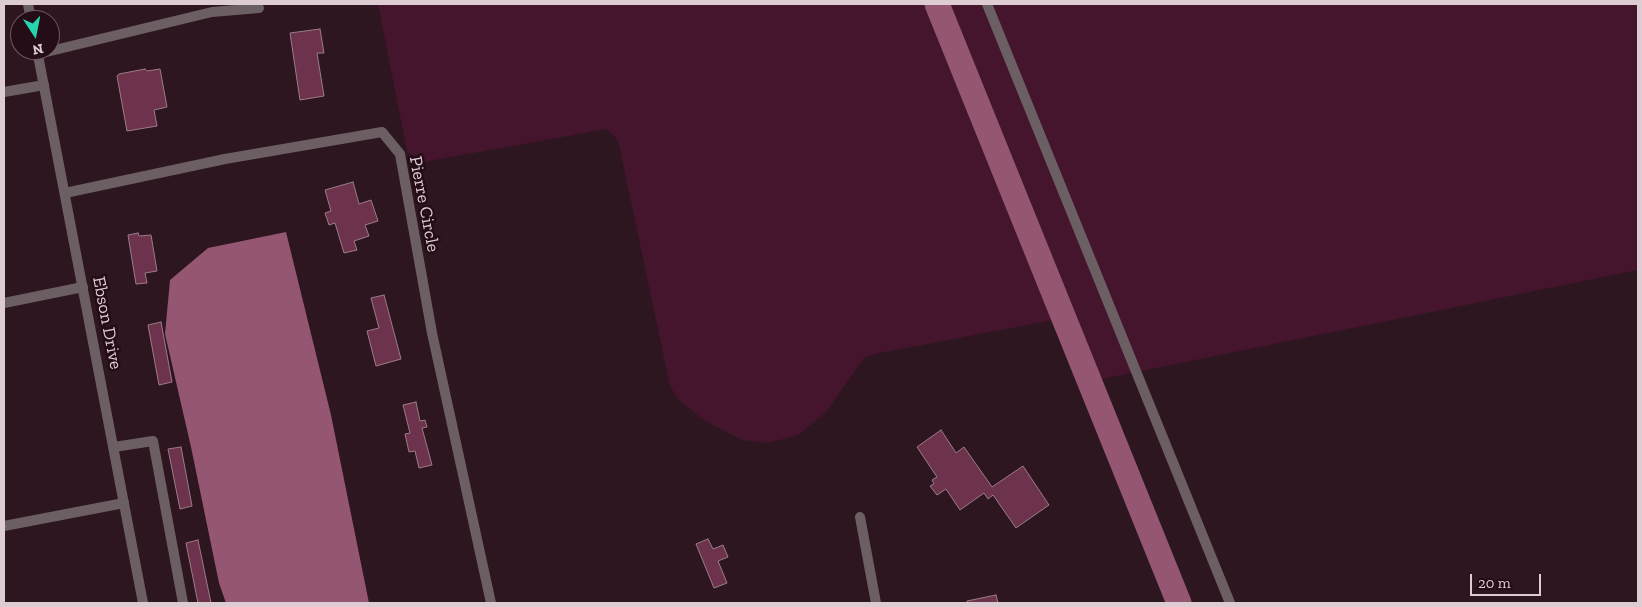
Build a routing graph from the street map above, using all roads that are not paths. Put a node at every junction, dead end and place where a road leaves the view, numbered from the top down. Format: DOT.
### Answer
graph roads {
  1 [pos="987,4"];
  2 [pos="259,8"];
  3 [pos="60,47"];
  4 [pos="39,60"];
  5 [pos="44,85"];
  6 [pos="4,92"];
  7 [pos="65,193"];
  8 [pos="83,287"];
  9 [pos="4,303"];
  10 [pos="114,448"];
  11 [pos="124,504"];
  12 [pos="860,517"];
  13 [pos="4,526"];
  14 [pos="143,603"];
  15 [pos="183,603"];
  16 [pos="491,603"];
  17 [pos="876,603"];
  18 [pos="1230,603"];
  1 -- 18 [label="street"];
  2 -- 3 [label="street"];
  4 -- 5 [label="street, Ebson Drive"];
  5 -- 6 [label="street"];
  5 -- 7 [label="street, Ebson Drive"];
  7 -- 8 [label="street, Ebson Drive"];
  7 -- 16 [label="street, Pierre Circle"];
  8 -- 9 [label="street"];
  8 -- 10 [label="street, Ebson Drive"];
  10 -- 11 [label="street, Ebson Drive"];
  10 -- 15 [label="street"];
  11 -- 13 [label="street"];
  11 -- 14 [label="street, Ebson Drive"];
  12 -- 17 [label="street"];
}
